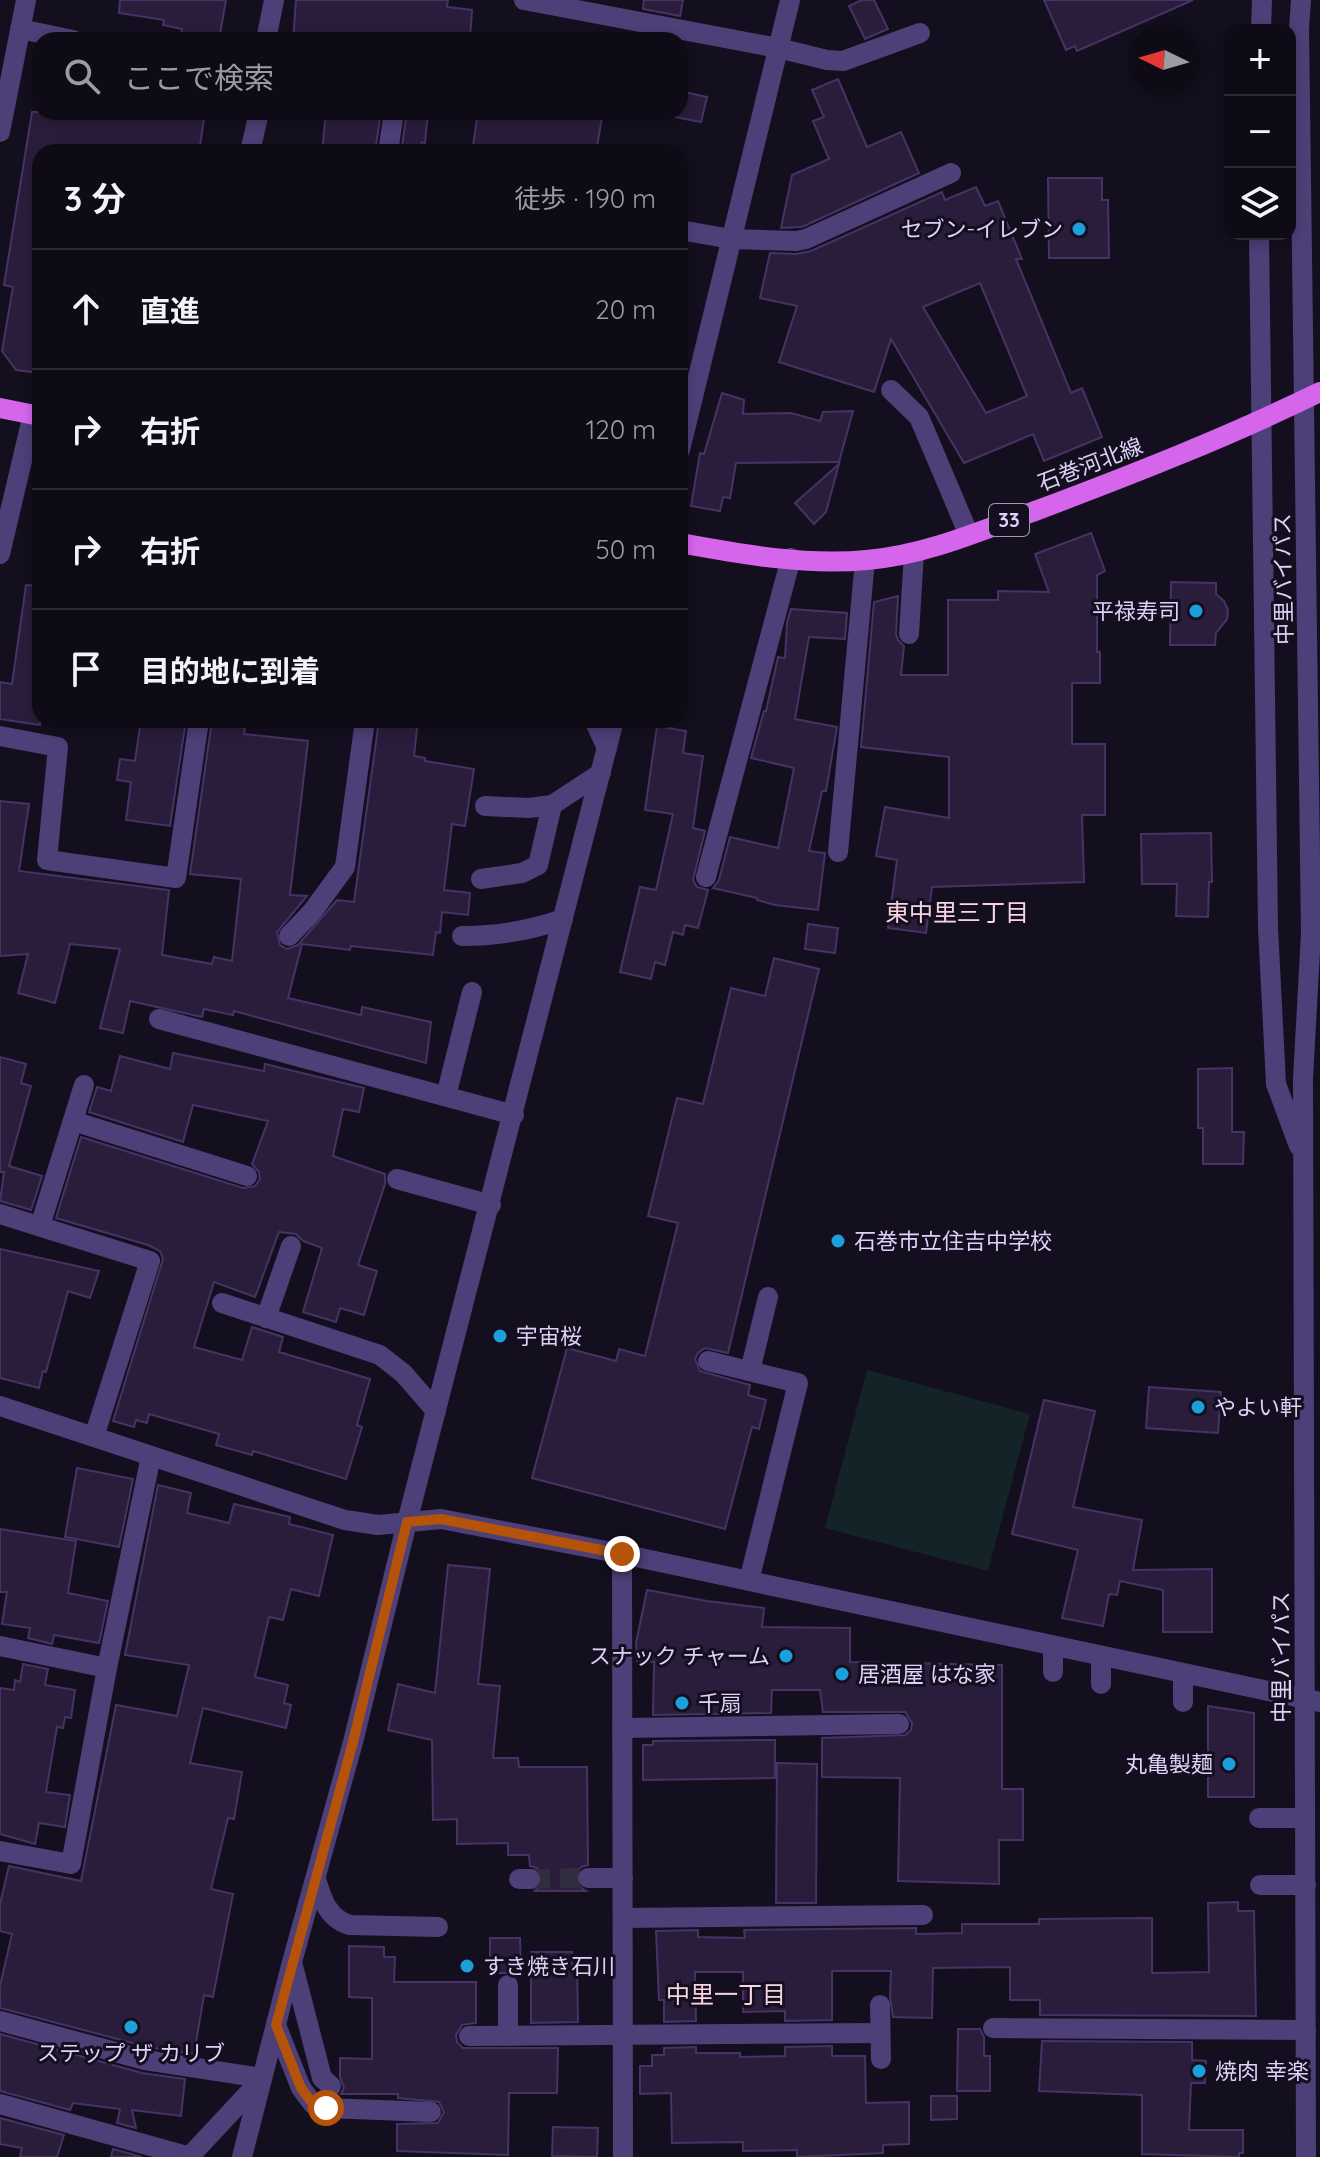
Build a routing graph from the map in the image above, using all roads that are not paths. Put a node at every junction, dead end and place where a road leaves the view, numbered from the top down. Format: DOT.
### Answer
graph roads {
  1 [pos="26,0"];
  2 [pos="274,0"];
  3 [pos="524,0"];
  4 [pos="790,0"];
  5 [pos="1262,0"];
  6 [pos="1301,0"];
  7 [pos="1261,24"];
  8 [pos="20,29"];
  9 [pos="34,32"];
  10 [pos="268,32"];
  11 [pos="920,33"];
  12 [pos="778,48"];
  13 [pos="257,120"];
  14 [pos="393,120"];
  15 [pos="0,132"];
  16 [pos="252,144"];
  17 [pos="389,144"];
  18 [pos="951,173"];
  19 [pos="688,231"];
  20 [pos="731,239"];
  21 [pos="1259,240"];
  22 [pos="891,390"];
  23 [pos="1312,396"];
  24 [pos="0,408"];
  25 [pos="32,414"];
  26 [pos="688,417"];
  27 [pos="1259,418"];
  28 [pos="32,430"];
  29 [pos="1313,532"];
  30 [pos="969,535"];
  31 [pos="688,544"];
  32 [pos="914,553"];
  33 [pos="0,554"];
  34 [pos="791,558"];
  35 [pos="865,560"];
  36 [pos="909,634"];
  37 [pos="1314,687"];
  38 [pos="198,728"];
  39 [pos="364,728"];
  40 [pos="598,728"];
  41 [pos="612,728"];
  42 [pos="0,736"];
  43 [pos="607,748"];
  44 [pos="601,773"];
  45 [pos="552,805"];
  46 [pos="485,806"];
  47 [pos="838,852"];
  48 [pos="706,877"];
  49 [pos="481,879"];
  50 [pos="563,919"];
  51 [pos="289,936"];
  52 [pos="462,936"];
  53 [pos="472,992"];
  54 [pos="159,1019"];
  55 [pos="84,1085"];
  56 [pos="446,1096"];
  57 [pos="514,1115"];
  58 [pos="73,1121"];
  59 [pos="1303,1157"];
  60 [pos="247,1176"];
  61 [pos="397,1179"];
  62 [pos="491,1205"];
  63 [pos="0,1214"];
  64 [pos="40,1226"];
  65 [pos="291,1246"];
  66 [pos="768,1297"];
  67 [pos="222,1303"];
  68 [pos="266,1318"];
  69 [pos="708,1361"];
  70 [pos="750,1371"];
  71 [pos="1312,1392"];
  72 [pos="0,1406"];
  73 [pos="436,1411"];
  74 [pos="94,1437"];
  75 [pos="151,1456"];
  76 [pos="407,1522"];
  77 [pos="622,1554"];
  78 [pos="749,1581"];
  79 [pos="0,1646"];
  80 [pos="1053,1646"];
  81 [pos="1101,1656"];
  82 [pos="107,1668"];
  83 [pos="1053,1672"];
  84 [pos="1183,1674"];
  85 [pos="1101,1684"];
  86 [pos="1312,1701"];
  87 [pos="1183,1702"];
  88 [pos="899,1724"];
  89 [pos="622,1728"];
  90 [pos="1259,1818"];
  91 [pos="1305,1818"];
  92 [pos="0,1851"];
  93 [pos="588,1878"];
  94 [pos="623,1878"];
  95 [pos="316,1879"];
  96 [pos="1260,1885"];
  97 [pos="1306,1885"];
  98 [pos="923,1915"];
  99 [pos="623,1918"];
  100 [pos="438,1927"];
  101 [pos="292,1962"];
  102 [pos="1313,1964"];
  103 [pos="508,1985"];
  104 [pos="1313,1992"];
  105 [pos="880,2005"];
  106 [pos="0,2021"];
  107 [pos="276,2025"];
  108 [pos="993,2028"];
  109 [pos="1306,2030"];
  110 [pos="880,2033"];
  111 [pos="469,2036"];
  112 [pos="508,2036"];
  113 [pos="623,2037"];
  114 [pos="881,2059"];
  115 [pos="262,2078"];
  116 [pos="331,2086"];
  117 [pos="0,2104"];
  118 [pos="431,2112"];
  119 [pos="190,2157"];
  120 [pos="242,2157"];
  121 [pos="623,2157"];
  122 [pos="1306,2157"];
  1 -- 8 [label="street"];
  2 -- 10 [label="street"];
  3 -- 12 [label="street"];
  4 -- 12 [label="street"];
  5 -- 7 [label="street"];
  6 -- 23 [label="street, 中里バイパス"];
  8 -- 9 [label="street"];
  8 -- 15 [label="street"];
  11 -- 12 [label="street"];
  12 -- 20 [label="street"];
  13 -- 16 [label="street"];
  14 -- 17 [label="street"];
  18 -- 20 [label="street"];
  19 -- 20 [label="street"];
  20 -- 26 [label="street"];
  21 -- 27 [label="street, 中里バイパス"];
  22 -- 30 [label="street"];
  23 -- 27 [label="main road, 石巻河北線 / 33"];
  23 -- 29 [label="street, 中里バイパス"];
  24 -- 25 [label="main road"];
  27 -- 30 [label="main road, 石巻河北線 / 33"];
  27 -- 59 [label="street, 中里バイパス"];
  28 -- 33 [label="street"];
  29 -- 37 [label="street, 中里バイパス"];
  30 -- 32 [label="main road, 石巻河北線 / 33"];
  31 -- 34 [label="main road, 石巻河北線 / 33"];
  32 -- 35 [label="main road, 石巻河北線 / 33"];
  32 -- 36 [label="street"];
  34 -- 35 [label="main road, 石巻河北線 / 33"];
  34 -- 48 [label="street"];
  35 -- 47 [label="street"];
  37 -- 59 [label="street, 中里バイパス"];
  38 -- 42 [label="street"];
  39 -- 51 [label="street"];
  40 -- 43 [label="street"];
  41 -- 43 [label="street"];
  43 -- 44 [label="street"];
  44 -- 45 [label="street"];
  44 -- 50 [label="street"];
  45 -- 46 [label="street"];
  45 -- 49 [label="street"];
  50 -- 52 [label="street"];
  50 -- 57 [label="street"];
  53 -- 56 [label="street"];
  54 -- 56 [label="street"];
  55 -- 58 [label="street"];
  56 -- 57 [label="street"];
  57 -- 62 [label="street"];
  58 -- 60 [label="street"];
  58 -- 64 [label="street"];
  59 -- 71 [label="street, 中里バイパス"];
  61 -- 62 [label="street"];
  62 -- 73 [label="street"];
  63 -- 64 [label="street"];
  64 -- 74 [label="street"];
  65 -- 68 [label="street"];
  66 -- 70 [label="street"];
  67 -- 68 [label="street"];
  68 -- 73 [label="street"];
  69 -- 70 [label="street"];
  70 -- 78 [label="street"];
  71 -- 86 [label="street, 中里バイパス"];
  72 -- 74 [label="street"];
  73 -- 76 [label="street"];
  74 -- 75 [label="street"];
  75 -- 76 [label="street"];
  75 -- 82 [label="street"];
  76 -- 77 [label="street"];
  76 -- 95 [label="street"];
  77 -- 78 [label="street"];
  77 -- 89 [label="street"];
  78 -- 80 [label="street"];
  79 -- 82 [label="street"];
  80 -- 81 [label="street"];
  80 -- 83 [label="street"];
  81 -- 84 [label="street"];
  81 -- 85 [label="street"];
  82 -- 92 [label="street"];
  84 -- 86 [label="street"];
  84 -- 87 [label="street"];
  86 -- 91 [label="street, 中里バイパス"];
  88 -- 89 [label="street"];
  89 -- 94 [label="street"];
  90 -- 91 [label="street"];
  91 -- 97 [label="street, 中里バイパス"];
  93 -- 94 [label="street"];
  94 -- 99 [label="street"];
  95 -- 100 [label="street"];
  95 -- 101 [label="street"];
  96 -- 97 [label="street"];
  97 -- 102 [label="street, 中里バイパス"];
  98 -- 99 [label="street"];
  99 -- 113 [label="street"];
  101 -- 107 [label="street"];
  101 -- 116 [label="street"];
  102 -- 104 [label="street, 中里バイパス"];
  103 -- 112 [label="street"];
  104 -- 109 [label="street, 中里バイパス"];
  105 -- 110 [label="street"];
  106 -- 115 [label="street"];
  107 -- 115 [label="street"];
  107 -- 118 [label="street"];
  108 -- 109 [label="street"];
  109 -- 122 [label="street, 中里バイパス"];
  110 -- 113 [label="street"];
  110 -- 114 [label="street"];
  111 -- 112 [label="street"];
  112 -- 113 [label="street"];
  113 -- 121 [label="street"];
  115 -- 119 [label="street"];
  115 -- 120 [label="street"];
  117 -- 119 [label="street"];
}
